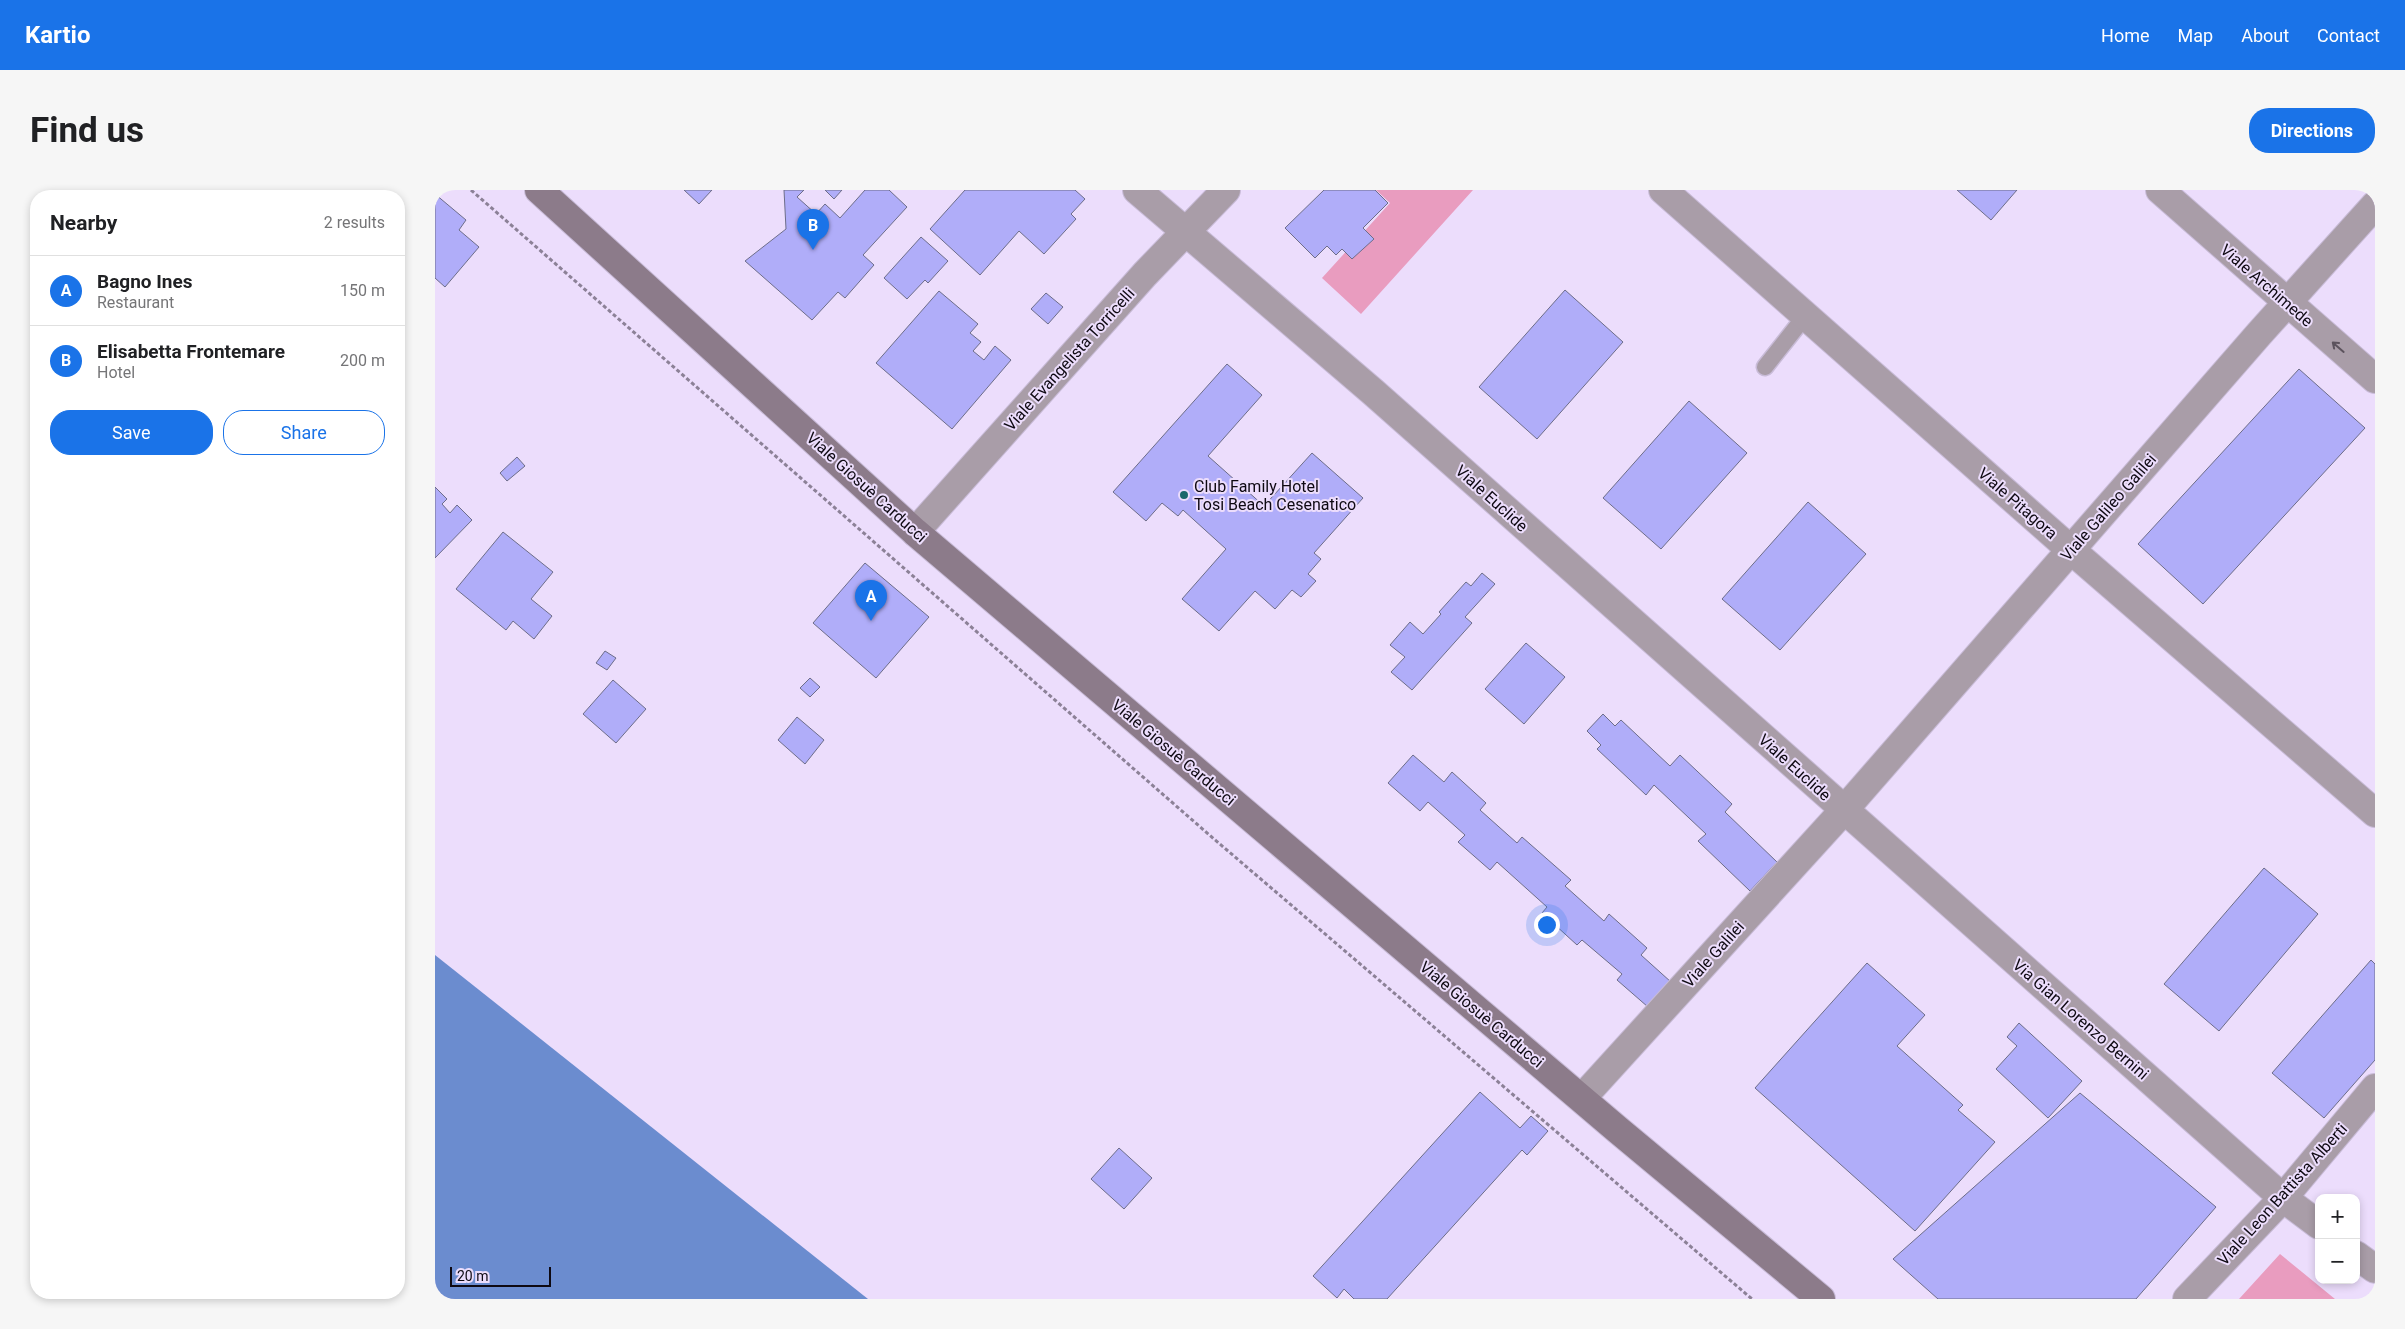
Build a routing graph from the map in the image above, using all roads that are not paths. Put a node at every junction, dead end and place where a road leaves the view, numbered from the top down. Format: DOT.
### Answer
graph roads {
  1 [pos="539,190"];
  2 [pos="1137,190"];
  3 [pos="1226,190"];
  4 [pos="1663,190"];
  5 [pos="2160,190"];
  6 [pos="2375,205"];
  7 [pos="1187,232"];
  8 [pos="2287,302"];
  9 [pos="1806,315"];
  10 [pos="1765,367"];
  11 [pos="2375,379"];
  12 [pos="915,532"];
  13 [pos="2071,550"];
  14 [pos="1844,810"];
  15 [pos="2375,813"];
  16 [pos="2375,1088"];
  17 [pos="1582,1098"];
  18 [pos="2283,1198"];
  19 [pos="2315,1222"];
  20 [pos="2360,1258"];
  21 [pos="2375,1269"];
  22 [pos="1821,1299"];
  23 [pos="2187,1299"];
  1 -- 12 [label="street, Viale Giosuè Carducci"];
  2 -- 7 [label="street, Viale Euclide"];
  3 -- 7 [label="street, Viale Evangelista Torricelli"];
  4 -- 9 [label="street, Viale Pitagora"];
  5 -- 8 [label="street, Viale Archimede"];
  6 -- 8 [label="street, Viale Galileo Galilei"];
  7 -- 12 [label="street, Viale Evangelista Torricelli"];
  7 -- 14 [label="street, Viale Euclide"];
  11 -- 8 [label="street, Viale Archimede, one-way"];
  8 -- 13 [label="street, Viale Galileo Galilei"];
  9 -- 10 [label="lane"];
  9 -- 13 [label="street, Viale Pitagora"];
  12 -- 17 [label="street, Viale Giosuè Carducci"];
  13 -- 14 [label="street, Viale Galileo Galilei"];
  13 -- 15 [label="street, Viale Pitagora"];
  14 -- 17 [label="street, Viale Galilei"];
  14 -- 18 [label="street, Via Gian Lorenzo Bernini"];
  16 -- 18 [label="street, Viale Leon Battista Alberti"];
  17 -- 22 [label="street, Viale Giosuè Carducci"];
  18 -- 19 [label="street, Via Gian Lorenzo Bernini"];
  18 -- 23 [label="street, Viale Leon Battista Alberti"];
  20 -- 21 [label="street"];
}
